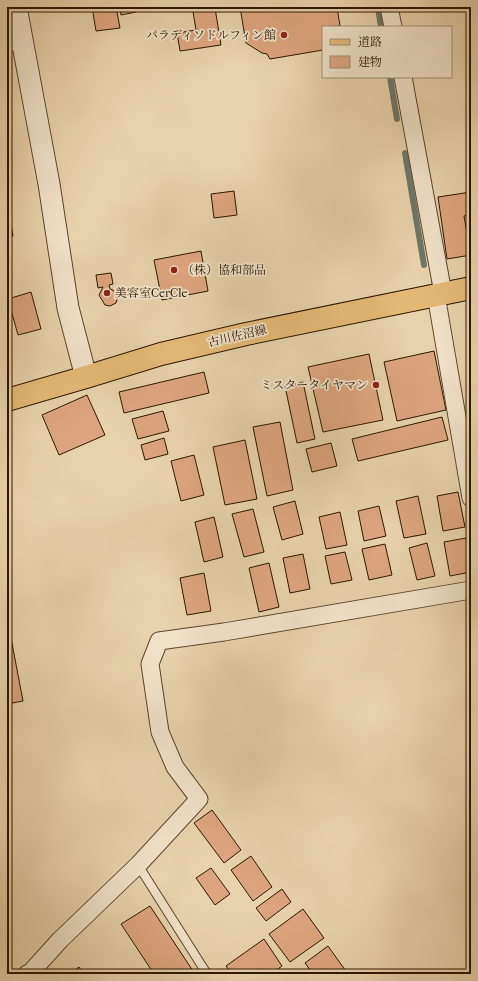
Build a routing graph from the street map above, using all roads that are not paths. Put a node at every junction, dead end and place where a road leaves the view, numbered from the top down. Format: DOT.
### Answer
graph roads {
  1 [pos="16,7"];
  2 [pos="390,7"];
  3 [pos="393,26"];
  4 [pos="15,42"];
  5 [pos="402,78"];
  6 [pos="471,288"];
  7 [pos="439,294"];
  8 [pos="86,377"];
  9 [pos="7,400"];
  10 [pos="471,498"];
  11 [pos="471,590"];
  12 [pos="138,865"];
  13 [pos="27,974"];
  14 [pos="207,974"];
  1 -- 4 [label="street"];
  2 -- 3 [label="street"];
  4 -- 8 [label="street"];
  5 -- 7 [label="street"];
  6 -- 7 [label="main road, 古川佐沼線"];
  7 -- 8 [label="main road, 古川佐沼線"];
  7 -- 10 [label="street"];
  8 -- 9 [label="main road, 古川佐沼線"];
  11 -- 12 [label="street"];
  12 -- 13 [label="street"];
  12 -- 14 [label="lane"];
}
